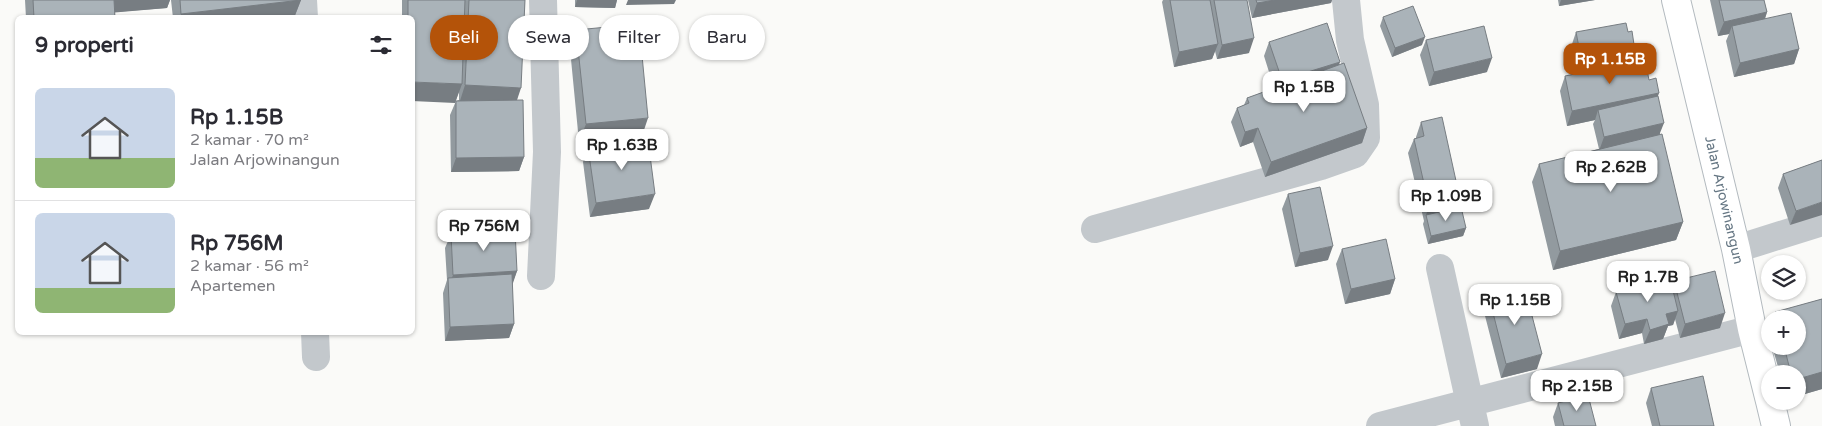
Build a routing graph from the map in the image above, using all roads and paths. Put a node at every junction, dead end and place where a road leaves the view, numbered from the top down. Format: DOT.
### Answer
graph roads {
  1 [pos="303,0"];
  2 [pos="543,0"];
  3 [pos="1346,0"];
  4 [pos="1676,0"];
  5 [pos="304,15"];
  6 [pos="1822,222"];
  7 [pos="1095,228"];
  8 [pos="1736,249"];
  9 [pos="1440,268"];
  10 [pos="541,276"];
  11 [pos="1752,329"];
  12 [pos="1761,365"];
  13 [pos="1772,410"];
  14 [pos="1472,414"];
  15 [pos="1380,426"];
  16 [pos="1776,426"];
  1 -- 5 [label="street"];
  2 -- 10 [label="street"];
  3 -- 7 [label="street"];
  4 -- 8 [label="main road, Jalan Arjowinangun"];
  6 -- 8 [label="street"];
  8 -- 11 [label="main road, Jalan Arjowinangun"];
  9 -- 14 [label="street"];
  11 -- 12 [label="main road, Jalan Arjowinangun"];
  11 -- 14 [label="street"];
  13 -- 16 [label="main road, Jalan Arjowinangun"];
  14 -- 15 [label="street"];
}
